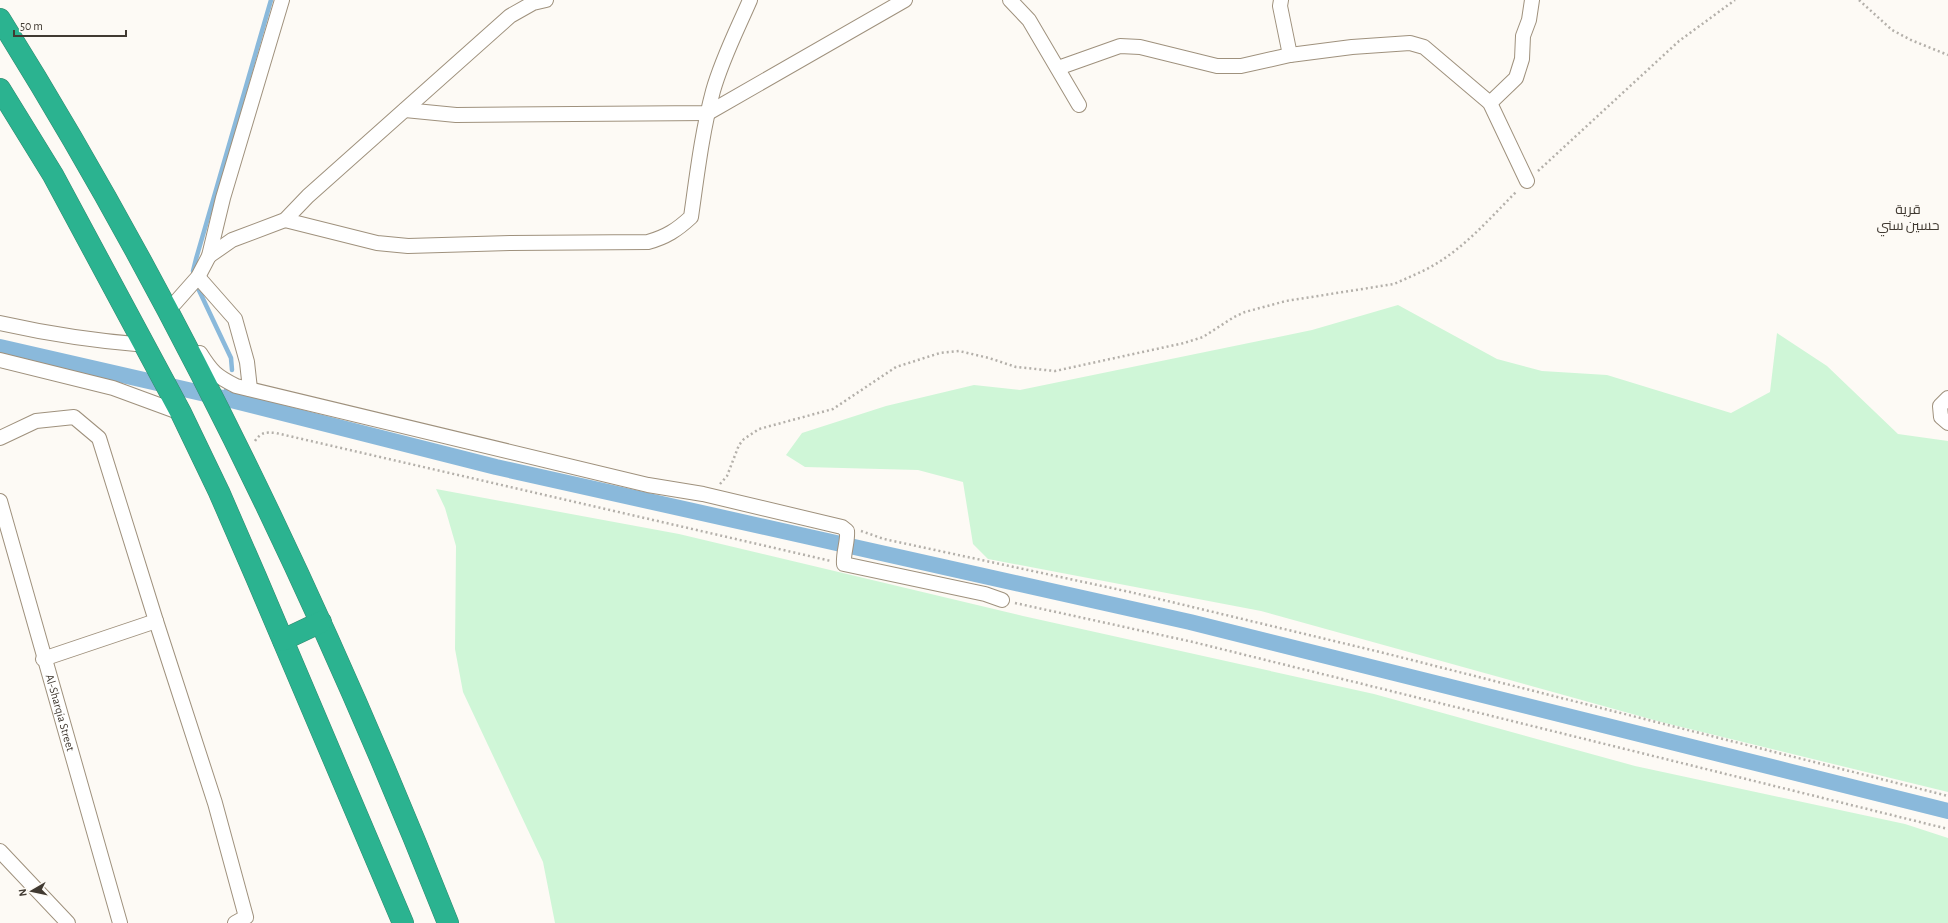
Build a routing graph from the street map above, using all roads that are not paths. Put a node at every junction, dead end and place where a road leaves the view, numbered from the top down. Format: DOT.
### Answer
graph roads {
  1 [pos="282,0"];
  2 [pos="546,0"];
  3 [pos="750,0"];
  4 [pos="905,0"];
  5 [pos="1010,0"];
  6 [pos="1281,0"];
  7 [pos="1532,0"];
  8 [pos="0,19"];
  9 [pos="1290,55"];
  10 [pos="1058,68"];
  11 [pos="0,89"];
  12 [pos="1490,103"];
  13 [pos="1079,105"];
  14 [pos="405,110"];
  15 [pos="708,112"];
  16 [pos="1527,181"];
  17 [pos="285,220"];
  18 [pos="209,256"];
  19 [pos="198,277"];
  20 [pos="170,306"];
  21 [pos="0,323"];
  22 [pos="150,354"];
  23 [pos="0,360"];
  24 [pos="250,389"];
  25 [pos="1948,398"];
  26 [pos="177,405"];
  27 [pos="1948,423"];
  28 [pos="0,438"];
  29 [pos="0,502"];
  30 [pos="1002,600"];
  31 [pos="156,621"];
  32 [pos="321,622"];
  33 [pos="284,640"];
  34 [pos="43,659"];
  35 [pos="0,851"];
  36 [pos="243,921"];
  37 [pos="68,923"];
  38 [pos="120,923"];
  39 [pos="403,923"];
  40 [pos="448,923"];
  1 -- 18 [label="street"];
  2 -- 14 [label="street"];
  3 -- 15 [label="street"];
  4 -- 15 [label="street"];
  5 -- 10 [label="street"];
  6 -- 9 [label="street"];
  7 -- 12 [label="street"];
  8 -- 20 [label="highway"];
  9 -- 10 [label="street"];
  9 -- 12 [label="street"];
  10 -- 13 [label="street"];
  11 -- 22 [label="highway"];
  12 -- 16 [label="street"];
  14 -- 15 [label="street"];
  14 -- 17 [label="street"];
  15 -- 17 [label="street"];
  17 -- 18 [label="street"];
  18 -- 19 [label="street"];
  19 -- 20 [label="street"];
  19 -- 24 [label="street"];
  20 -- 24 [label="street"];
  20 -- 32 [label="highway"];
  21 -- 22 [label="street"];
  22 -- 26 [label="highway"];
  23 -- 26 [label="street"];
  24 -- 30 [label="street"];
  25 -- 27 [label="street"];
  26 -- 33 [label="highway"];
  28 -- 31 [label="street"];
  29 -- 34 [label="street, Al-Sharqia Street"];
  31 -- 34 [label="street"];
  31 -- 36 [label="street"];
  32 -- 33 [label="highway"];
  32 -- 40 [label="highway"];
  33 -- 39 [label="highway"];
  34 -- 38 [label="street, Al-Sharqia Street"];
  35 -- 37 [label="street"];
}
